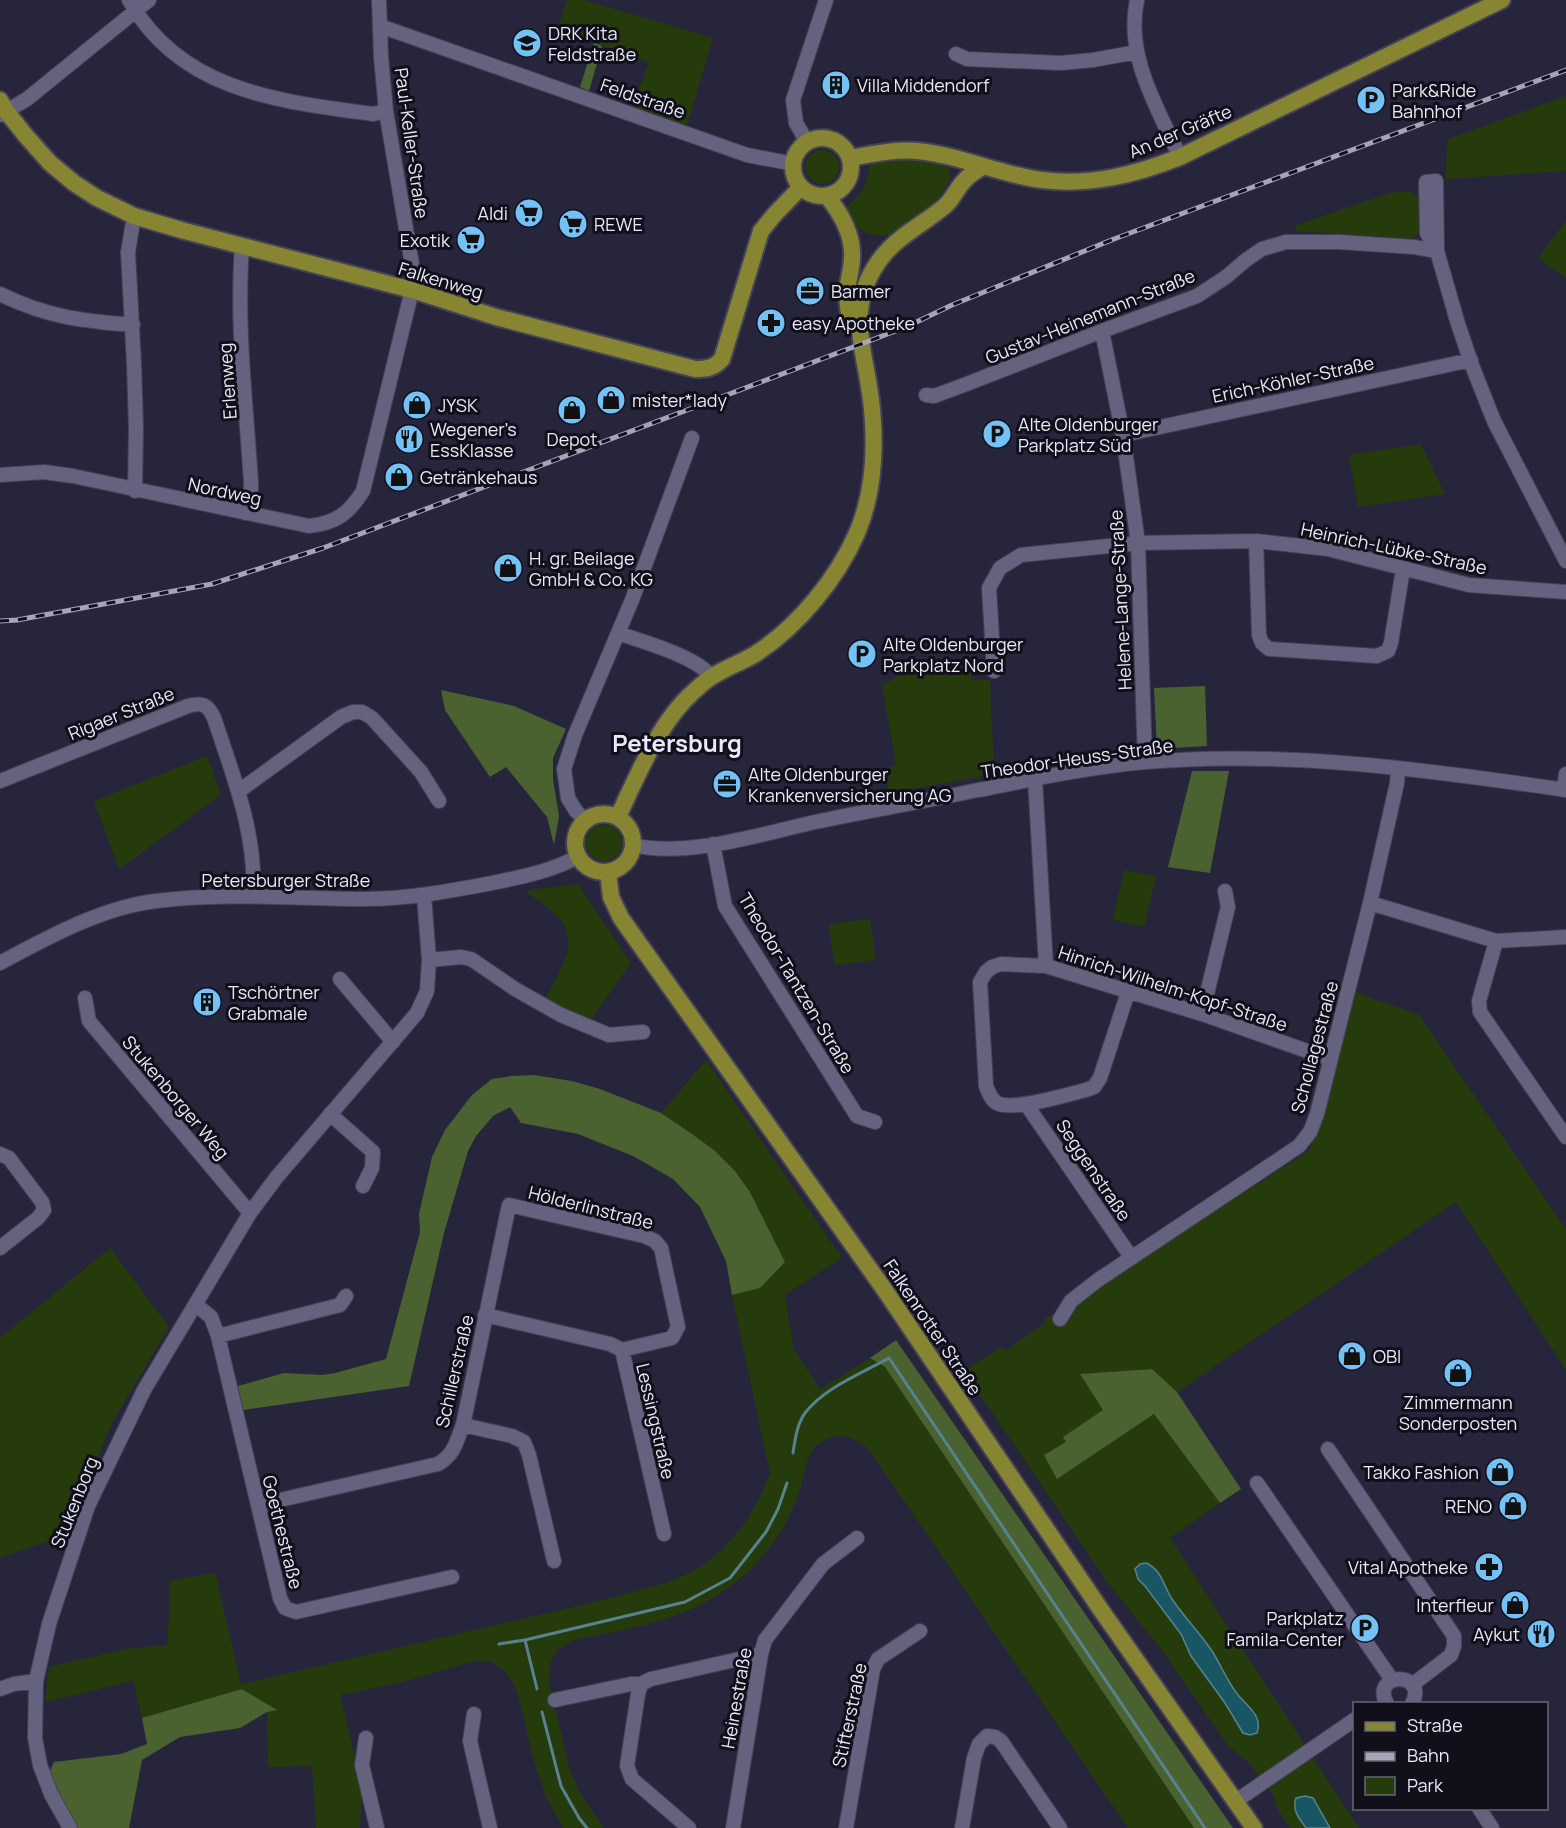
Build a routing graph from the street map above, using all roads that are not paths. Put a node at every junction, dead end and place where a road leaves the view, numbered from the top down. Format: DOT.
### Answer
graph roads {
  1 [pos="149,0"];
  2 [pos="379,0"];
  3 [pos="826,0"];
  4 [pos="1137,0"];
  5 [pos="1502,0"];
  6 [pos="132,6"];
  7 [pos="380,26"];
  8 [pos="1137,52"];
  9 [pos="956,54"];
  10 [pos="2,109"];
  11 [pos="386,111"];
  12 [pos="807,142"];
  13 [pos="950,156"];
  14 [pos="1180,157"];
  15 [pos="850,158"];
  16 [pos="794,164"];
  17 [pos="982,167"];
  18 [pos="1431,181"];
  19 [pos="801,187"];
  20 [pos="827,196"];
  21 [pos="934,214"];
  22 [pos="134,216"];
  23 [pos="242,246"];
  24 [pos="1437,250"];
  25 [pos="412,290"];
  26 [pos="0,294"];
  27 [pos="133,325"];
  28 [pos="1101,331"];
  29 [pos="1471,360"];
  30 [pos="865,367"];
  31 [pos="926,395"];
  32 [pos="1123,435"];
  33 [pos="692,438"];
  34 [pos="0,475"];
  35 [pos="135,491"];
  36 [pos="246,513"];
  37 [pos="1256,541"];
  38 [pos="1138,543"];
  39 [pos="1566,561"];
  40 [pos="1403,569"];
  41 [pos="1566,592"];
  42 [pos="618,633"];
  43 [pos="994,671"];
  44 [pos="712,677"];
  45 [pos="1145,762"];
  46 [pos="1398,769"];
  47 [pos="1566,774"];
  48 [pos="1035,779"];
  49 [pos="0,781"];
  50 [pos="239,790"];
  51 [pos="1565,790"];
  52 [pos="439,801"];
  53 [pos="618,818"];
  54 [pos="586,821"];
  55 [pos="713,844"];
  56 [pos="633,845"];
  57 [pos="579,856"];
  58 [pos="608,872"];
  59 [pos="1225,891"];
  60 [pos="424,895"];
  61 [pos="253,896"];
  62 [pos="1370,903"];
  63 [pos="1566,937"];
  64 [pos="1496,941"];
  65 [pos="429,960"];
  66 [pos="0,963"];
  67 [pos="1046,966"];
  68 [pos="340,979"];
  69 [pos="1128,992"];
  70 [pos="85,998"];
  71 [pos="1202,1014"];
  72 [pos="643,1032"];
  73 [pos="393,1042"];
  74 [pos="1330,1059"];
  75 [pos="1026,1104"];
  76 [pos="330,1114"];
  77 [pos="876,1122"];
  78 [pos="1566,1137"];
  79 [pos="0,1154"];
  80 [pos="363,1186"];
  81 [pos="509,1204"];
  82 [pos="250,1213"];
  83 [pos="0,1248"];
  84 [pos="1131,1257"];
  85 [pos="346,1296"];
  86 [pos="196,1305"];
  87 [pos="485,1315"];
  88 [pos="1060,1319"];
  89 [pos="218,1336"];
  90 [pos="622,1350"];
  91 [pos="463,1425"];
  92 [pos="1328,1449"];
  93 [pos="1257,1483"];
  94 [pos="258,1505"];
  95 [pos="664,1534"];
  96 [pos="857,1538"];
  97 [pos="554,1561"];
  98 [pos="452,1576"];
  99 [pos="920,1630"];
  100 [pos="761,1654"];
  101 [pos="1392,1680"];
  102 [pos="36,1681"];
  103 [pos="641,1684"];
  104 [pos="1412,1685"];
  105 [pos="0,1689"];
  106 [pos="555,1700"];
  107 [pos="1383,1702"];
  108 [pos="1413,1702"];
  109 [pos="474,1714"];
  110 [pos="1353,1721"];
  111 [pos="366,1738"];
  112 [pos="1236,1802"];
  113 [pos="1480,1810"];
  114 [pos="70,1828"];
  115 [pos="377,1828"];
  116 [pos="490,1828"];
  117 [pos="689,1828"];
  118 [pos="733,1828"];
  119 [pos="846,1828"];
  120 [pos="962,1828"];
  121 [pos="1060,1828"];
  122 [pos="1254,1828"];
  123 [pos="1492,1828"];
  1 -- 6 [label="street"];
  2 -- 7 [label="street, Paul-Keller-Straße"];
  3 -- 12 [label="street"];
  4 -- 8 [label="street"];
  5 -- 14 [label="main road, An der Gräfte"];
  6 -- 10 [label="street"];
  6 -- 11 [label="street"];
  7 -- 11 [label="street, Paul-Keller-Straße"];
  7 -- 16 [label="street, Feldstraße"];
  8 -- 9 [label="street"];
  8 -- 14 [label="street"];
  10 -- 22 [label="main road, Falkenweg"];
  11 -- 25 [label="street, Paul-Keller-Straße"];
  12 -- 15 [label="main road"];
  12 -- 16 [label="main road"];
  13 -- 15 [label="main road, An der Gräfte"];
  13 -- 17 [label="main road, An der Gräfte"];
  13 -- 21 [label="main road"];
  14 -- 17 [label="main road, An der Gräfte"];
  15 -- 20 [label="main road"];
  16 -- 19 [label="main road"];
  17 -- 21 [label="main road"];
  18 -- 24 [label="street"];
  19 -- 20 [label="main road"];
  19 -- 25 [label="main road, Falkenweg"];
  20 -- 30 [label="main road"];
  21 -- 30 [label="main road"];
  22 -- 23 [label="main road, Falkenweg"];
  22 -- 27 [label="street"];
  23 -- 25 [label="main road, Falkenweg"];
  23 -- 36 [label="street, Erlenweg"];
  24 -- 28 [label="street, Gustav-Heinemann-Straße"];
  24 -- 29 [label="street"];
  25 -- 36 [label="street, Nordweg"];
  26 -- 27 [label="street"];
  27 -- 35 [label="street"];
  28 -- 31 [label="street, Gustav-Heinemann-Straße"];
  28 -- 32 [label="street, Helene-Lange-Straße"];
  29 -- 32 [label="street, Erich-Köhler-Straße"];
  29 -- 39 [label="street"];
  30 -- 44 [label="main road"];
  32 -- 38 [label="street, Helene-Lange-Straße"];
  33 -- 42 [label="street"];
  34 -- 35 [label="street, Nordweg"];
  35 -- 36 [label="street, Nordweg"];
  37 -- 38 [label="street, Heinrich-Lübke-Straße"];
  37 -- 40 [label="street, Heinrich-Lübke-Straße"];
  37 -- 40 [label="street"];
  38 -- 43 [label="street, Heinrich-Lübke-Straße"];
  38 -- 45 [label="street, Helene-Lange-Straße"];
  40 -- 41 [label="street, Heinrich-Lübke-Straße"];
  42 -- 44 [label="street"];
  42 -- 54 [label="street"];
  44 -- 53 [label="main road"];
  45 -- 46 [label="street, Theodor-Heuss-Straße"];
  45 -- 48 [label="street, Theodor-Heuss-Straße"];
  46 -- 51 [label="street, Theodor-Heuss-Straße"];
  46 -- 62 [label="street, Schollagestraße"];
  47 -- 51 [label="street"];
  48 -- 55 [label="street, Theodor-Heuss-Straße"];
  48 -- 67 [label="street, Hinrich-Wilhelm-Kopf-Straße"];
  49 -- 50 [label="street, Rigaer Straße"];
  50 -- 52 [label="street"];
  50 -- 61 [label="street, Rigaer Straße"];
  53 -- 54 [label="main road"];
  53 -- 56 [label="main road"];
  54 -- 57 [label="main road"];
  55 -- 56 [label="street, Theodor-Heuss-Straße"];
  55 -- 77 [label="street, Theodor-Tantzen-Straße"];
  56 -- 58 [label="main road"];
  57 -- 58 [label="main road"];
  57 -- 60 [label="street, Petersburger Straße"];
  58 -- 112 [label="main road, Falkenrotter Straße"];
  59 -- 71 [label="street"];
  60 -- 61 [label="street, Petersburger Straße"];
  60 -- 65 [label="street, Stukenborg"];
  61 -- 66 [label="street, Petersburger Straße"];
  62 -- 64 [label="street"];
  62 -- 74 [label="street, Schollagestraße"];
  63 -- 64 [label="street"];
  64 -- 78 [label="street"];
  65 -- 72 [label="street"];
  65 -- 73 [label="street, Stukenborg"];
  67 -- 69 [label="street, Hinrich-Wilhelm-Kopf-Straße"];
  67 -- 75 [label="street"];
  68 -- 73 [label="street"];
  69 -- 71 [label="street, Hinrich-Wilhelm-Kopf-Straße"];
  69 -- 75 [label="street"];
  70 -- 82 [label="street, Stukenborger Weg"];
  71 -- 74 [label="street, Hinrich-Wilhelm-Kopf-Straße"];
  73 -- 76 [label="street, Stukenborg"];
  74 -- 84 [label="street, Schollagestraße"];
  75 -- 84 [label="street, Seggenstraße"];
  76 -- 80 [label="street"];
  76 -- 82 [label="street, Stukenborg"];
  79 -- 83 [label="street"];
  81 -- 87 [label="street, Schillerstraße"];
  81 -- 90 [label="street, Hölderlinstraße"];
  82 -- 86 [label="street, Stukenborg"];
  84 -- 88 [label="street, Schollagestraße"];
  85 -- 89 [label="street"];
  86 -- 89 [label="street, Goethestraße"];
  86 -- 102 [label="street, Stukenborg"];
  87 -- 90 [label="street, Lessingstraße"];
  87 -- 91 [label="street, Schillerstraße"];
  89 -- 94 [label="street, Goethestraße"];
  90 -- 95 [label="street, Lessingstraße"];
  91 -- 94 [label="street, Schillerstraße"];
  91 -- 97 [label="street"];
  92 -- 104 [label="street"];
  93 -- 101 [label="street"];
  94 -- 98 [label="street, Goethestraße"];
  96 -- 100 [label="street, Heinestraße"];
  99 -- 119 [label="street, Stifterstraße"];
  100 -- 103 [label="street"];
  100 -- 118 [label="street, Heinestraße"];
  101 -- 104 [label="street"];
  101 -- 107 [label="street"];
  102 -- 105 [label="street"];
  102 -- 114 [label="street, Stukenborg"];
  103 -- 106 [label="street"];
  103 -- 117 [label="street"];
  104 -- 108 [label="street"];
  109 -- 116 [label="street"];
  110 -- 112 [label="street"];
  111 -- 115 [label="street"];
  112 -- 122 [label="main road, Falkenrotter Straße"];
  113 -- 123 [label="street"];
  120 -- 121 [label="street"];
}
